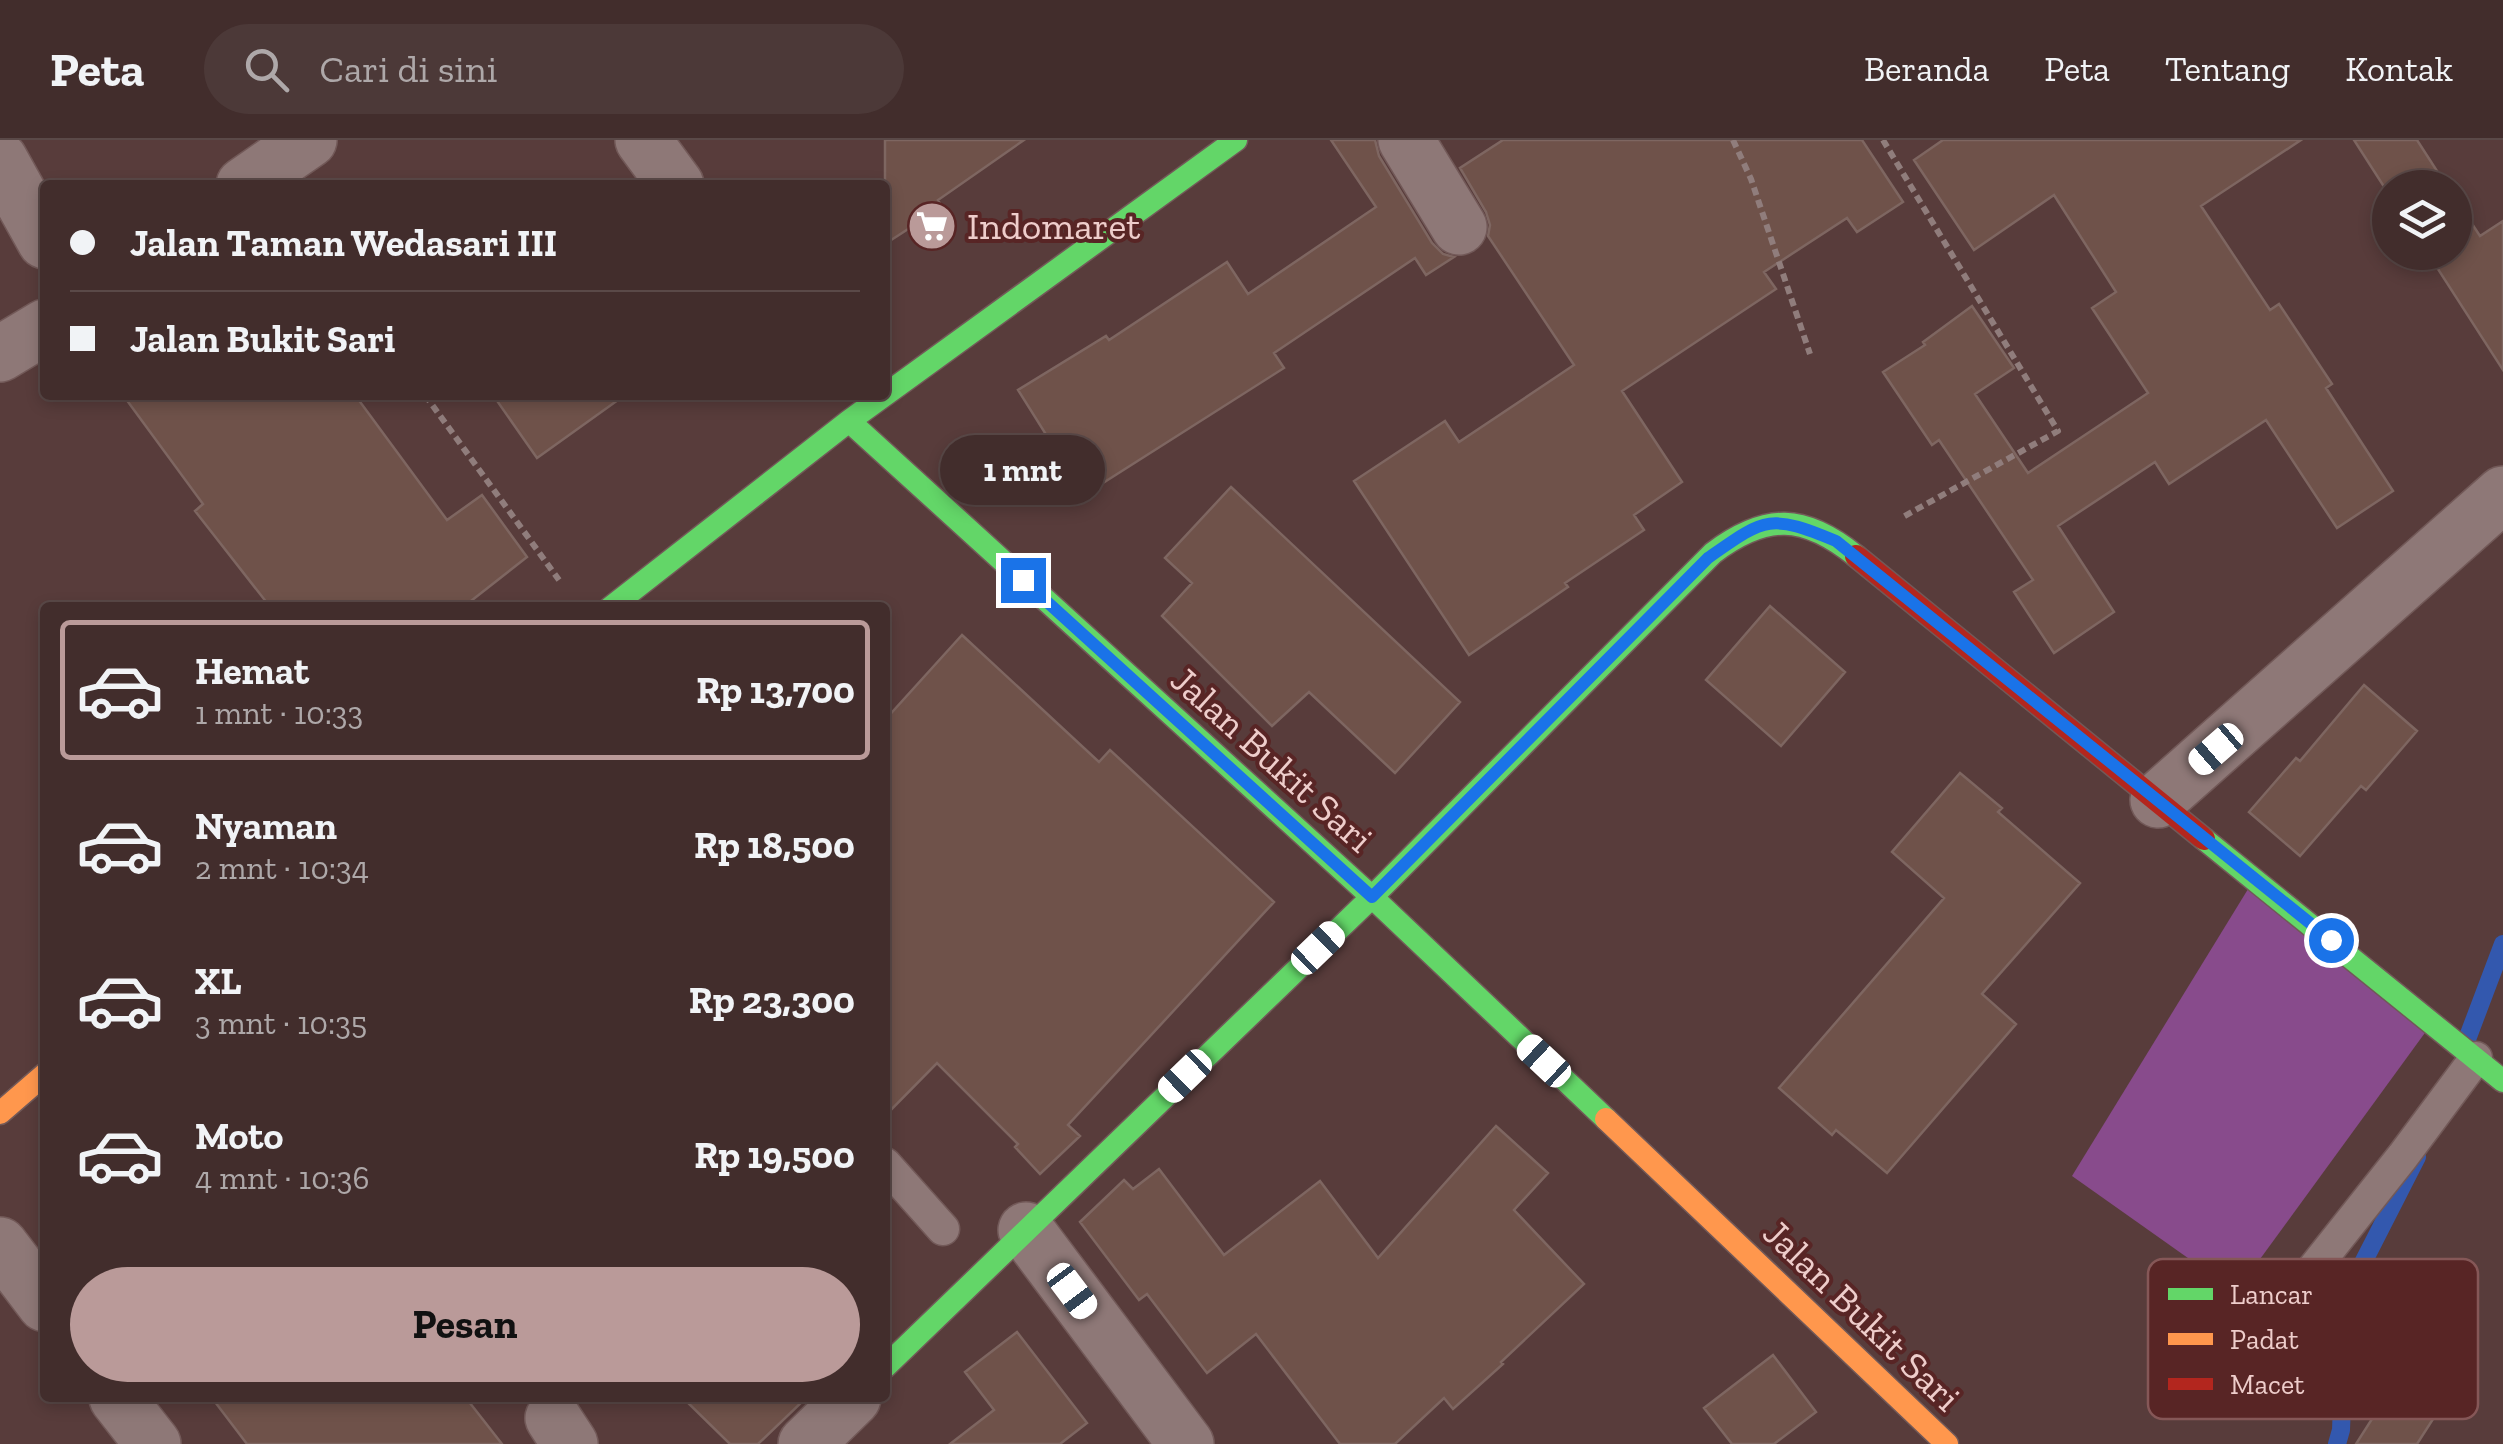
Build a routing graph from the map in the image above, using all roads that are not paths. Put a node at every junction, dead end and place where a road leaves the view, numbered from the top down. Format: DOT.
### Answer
graph roads {
  1 [pos="309,140"];
  2 [pos="643,140"];
  3 [pos="1236,140"];
  4 [pos="1406,140"];
  5 [pos="0,160"];
  6 [pos="251,180"];
  7 [pos="672,180"];
  8 [pos="1459,227"];
  9 [pos="40,232"];
  10 [pos="40,330"];
  11 [pos="0,354"];
  12 [pos="890,374"];
  13 [pos="840,408"];
  14 [pos="2503,494"];
  15 [pos="617,602"];
  16 [pos="2158,800"];
  17 [pos="1372,897"];
  18 [pos="2476,1058"];
  19 [pos="40,1078"];
  20 [pos="2503,1080"];
  21 [pos="0,1114"];
  22 [pos="890,1170"];
  23 [pos="943,1230"];
  24 [pos="1026,1230"];
  25 [pos="0,1246"];
  26 [pos="2321,1259"];
  27 [pos="40,1298"];
  28 [pos="890,1362"];
  29 [pos="120,1402"];
  30 [pos="850,1402"];
  31 [pos="153,1444"];
  32 [pos="806,1444"];
  33 [pos="1186,1444"];
  34 [pos="1947,1444"];
  1 -- 6 [label="street"];
  2 -- 7 [label="street"];
  3 -- 12 [label="street"];
  4 -- 8 [label="street"];
  5 -- 9 [label="street"];
  10 -- 11 [label="street"];
  13 -- 15 [label="street"];
  13 -- 17 [label="street, Jalan Bukit Sari"];
  14 -- 16 [label="street"];
  16 -- 17 [label="street"];
  16 -- 18 [label="street"];
  17 -- 24 [label="street"];
  17 -- 34 [label="street, Jalan Bukit Sari"];
  18 -- 20 [label="street"];
  18 -- 26 [label="lane"];
  19 -- 21 [label="street"];
  22 -- 23 [label="lane"];
  24 -- 28 [label="street"];
  24 -- 33 [label="street"];
  25 -- 27 [label="street"];
  29 -- 31 [label="street"];
  30 -- 32 [label="street"];
}
